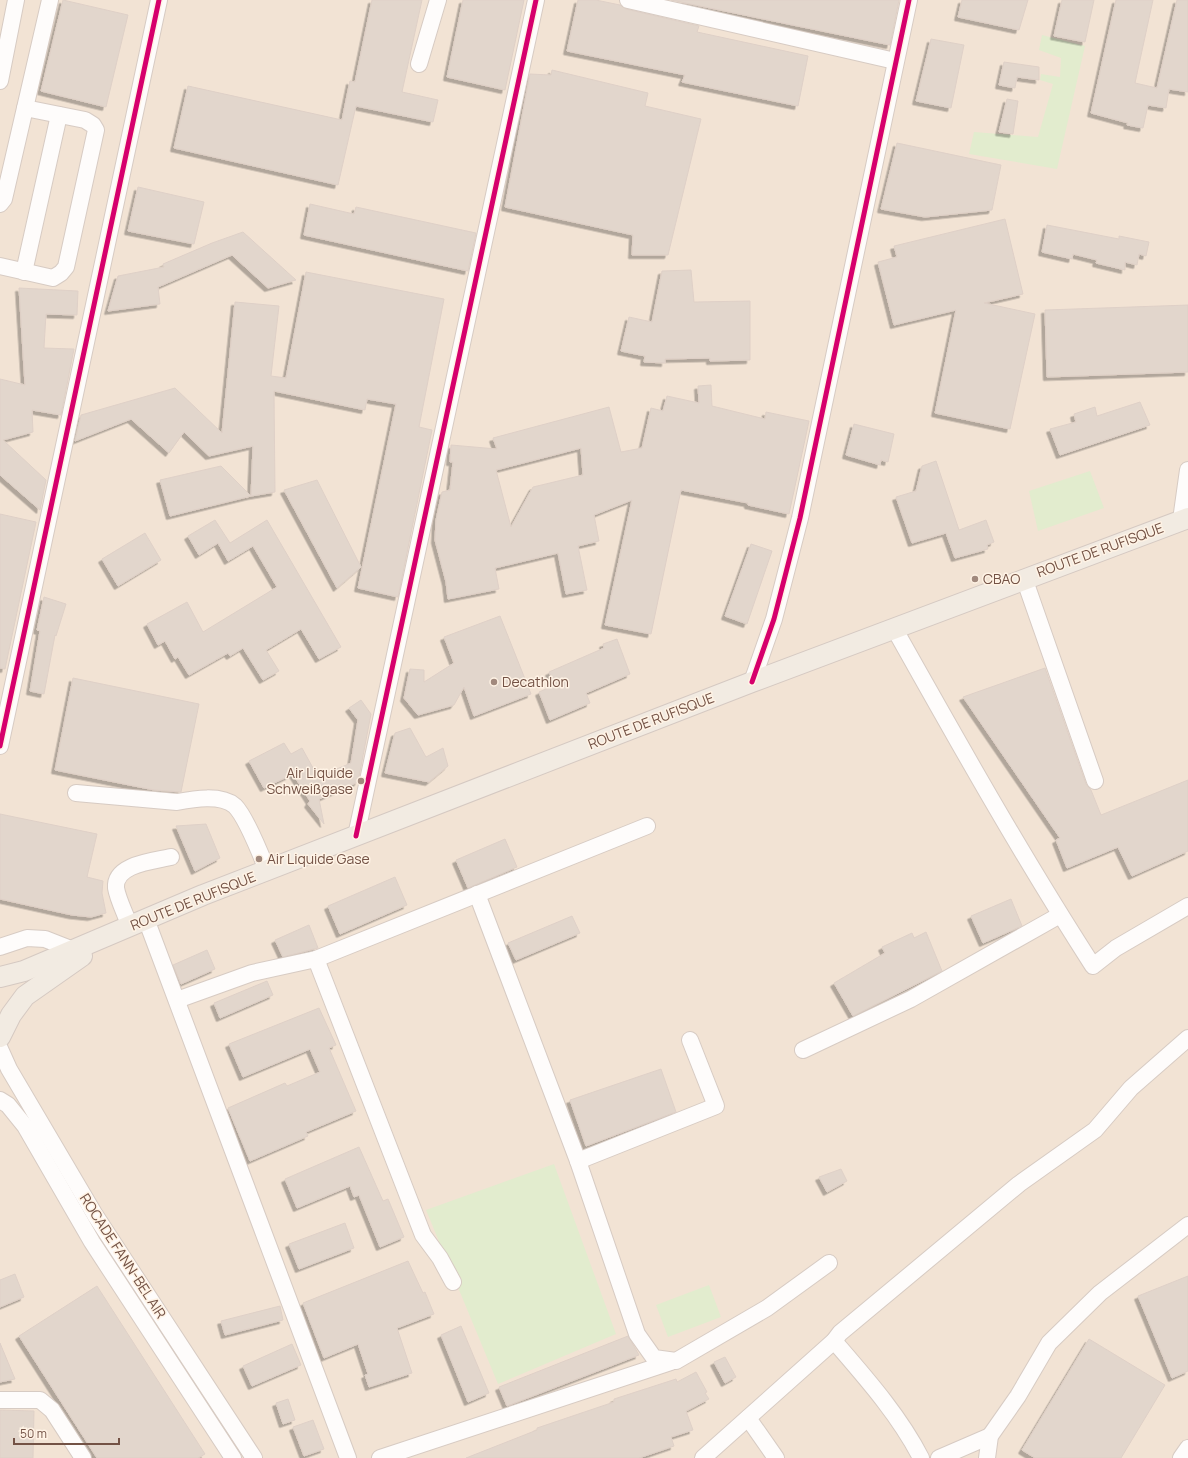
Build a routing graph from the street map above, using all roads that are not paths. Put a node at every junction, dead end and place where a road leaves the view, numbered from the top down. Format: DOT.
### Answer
graph roads {
  1 [pos="16,0"];
  2 [pos="50,0"];
  3 [pos="159,0"];
  4 [pos="438,0"];
  5 [pos="536,0"];
  6 [pos="628,0"];
  7 [pos="909,0"];
  8 [pos="895,61"];
  9 [pos="419,64"];
  10 [pos="0,81"];
  11 [pos="25,108"];
  12 [pos="60,115"];
  13 [pos="0,204"];
  14 [pos="0,266"];
  15 [pos="24,272"];
  16 [pos="1188,470"];
  17 [pos="1184,519"];
  18 [pos="1024,578"];
  19 [pos="894,628"];
  20 [pos="752,682"];
  21 [pos="0,746"];
  22 [pos="1095,781"];
  23 [pos="76,793"];
  24 [pos="647,826"];
  25 [pos="356,836"];
  26 [pos="171,857"];
  27 [pos="267,870"];
  28 [pos="477,894"];
  29 [pos="1188,906"];
  30 [pos="1060,915"];
  31 [pos="131,926"];
  32 [pos="0,947"];
  33 [pos="73,950"];
  34 [pos="316,958"];
  35 [pos="0,977"];
  36 [pos="177,1000"];
  37 [pos="0,1033"];
  38 [pos="1188,1038"];
  39 [pos="0,1039"];
  40 [pos="690,1040"];
  41 [pos="0,1049"];
  42 [pos="803,1050"];
  43 [pos="0,1100"];
  44 [pos="578,1161"];
  45 [pos="1188,1225"];
  46 [pos="829,1263"];
  47 [pos="453,1282"];
  48 [pos="834,1341"];
  49 [pos="676,1360"];
  50 [pos="0,1400"];
  51 [pos="748,1418"];
  52 [pos="990,1436"];
  53 [pos="1188,1448"];
  54 [pos="84,1458"];
  55 [pos="233,1458"];
  56 [pos="254,1458"];
  57 [pos="348,1458"];
  58 [pos="380,1458"];
  59 [pos="703,1458"];
  60 [pos="776,1458"];
  61 [pos="921,1458"];
  62 [pos="939,1458"];
  63 [pos="987,1458"];
  64 [pos="1181,1458"];
  1 -- 10 [label="street"];
  2 -- 11 [label="street"];
  3 -- 21 [label="street"];
  4 -- 9 [label="street"];
  5 -- 25 [label="street"];
  6 -- 8 [label="street"];
  7 -- 8 [label="street"];
  8 -- 20 [label="street"];
  11 -- 12 [label="street"];
  11 -- 13 [label="street"];
  12 -- 15 [label="street"];
  12 -- 15 [label="street"];
  14 -- 15 [label="street"];
  16 -- 17 [label="street"];
  17 -- 18 [label="main road, ROUTE DE RUFISQUE"];
  18 -- 19 [label="main road, ROUTE DE RUFISQUE"];
  18 -- 22 [label="street"];
  19 -- 20 [label="main road, ROUTE DE RUFISQUE"];
  19 -- 30 [label="street"];
  20 -- 25 [label="main road, ROUTE DE RUFISQUE"];
  23 -- 27 [label="street"];
  24 -- 28 [label="street"];
  25 -- 27 [label="main road, ROUTE DE RUFISQUE"];
  26 -- 31 [label="street"];
  27 -- 31 [label="main road, ROUTE DE RUFISQUE"];
  28 -- 34 [label="street"];
  28 -- 44 [label="street"];
  29 -- 30 [label="street"];
  30 -- 42 [label="street"];
  31 -- 33 [label="main road, ROUTE DE RUFISQUE"];
  31 -- 36 [label="street"];
  31 -- 39 [label="main road, ROUTE DE RUFISQUE"];
  32 -- 33 [label="street"];
  33 -- 35 [label="main road, ROUTE DE RUFISQUE"];
  34 -- 36 [label="street"];
  34 -- 47 [label="street"];
  36 -- 57 [label="street"];
  37 -- 39 [label="main road"];
  38 -- 48 [label="street"];
  40 -- 44 [label="street"];
  41 -- 56 [label="street, ROCADE FANN-BEL AIR"];
  43 -- 55 [label="street, ROCADE FANN-BEL AIR"];
  44 -- 49 [label="street"];
  45 -- 52 [label="street"];
  46 -- 49 [label="street"];
  48 -- 51 [label="street"];
  48 -- 61 [label="street"];
  49 -- 58 [label="street"];
  50 -- 54 [label="street"];
  51 -- 59 [label="street"];
  51 -- 60 [label="street"];
  52 -- 62 [label="street"];
  52 -- 63 [label="street"];
  53 -- 64 [label="street"];
}
